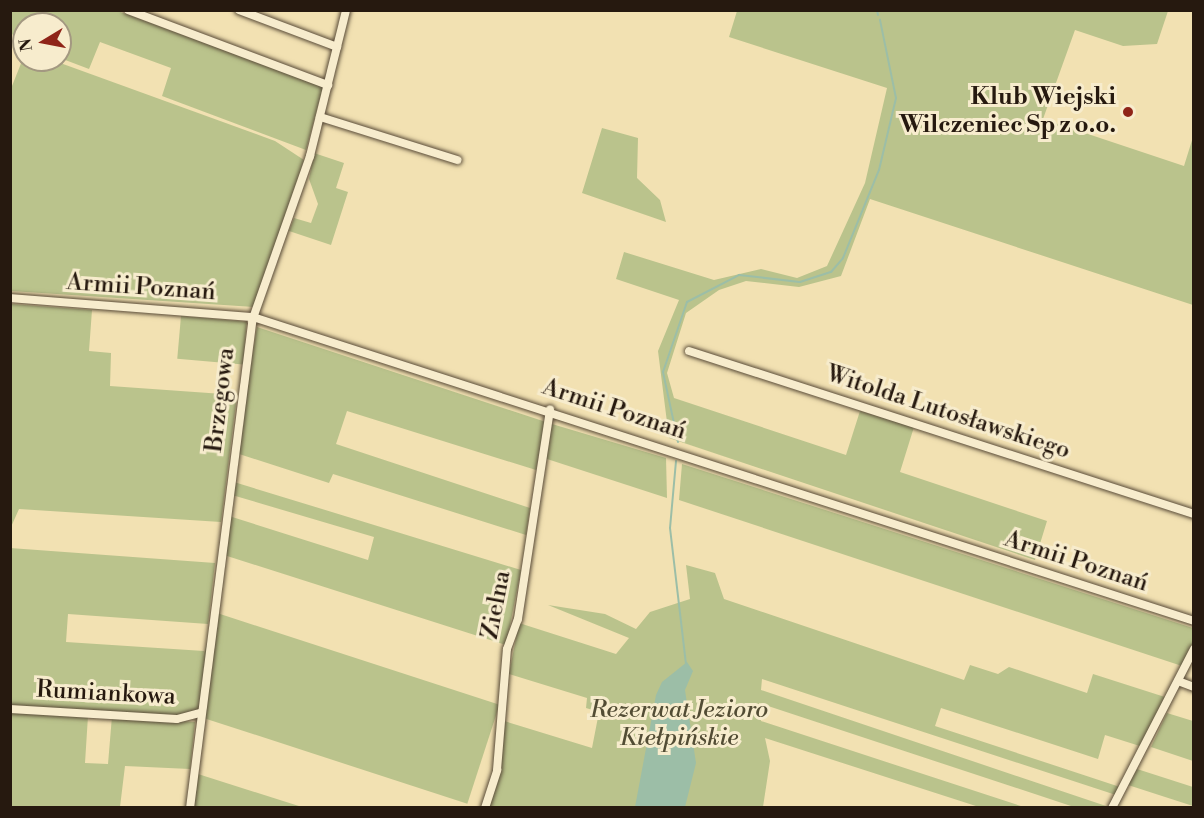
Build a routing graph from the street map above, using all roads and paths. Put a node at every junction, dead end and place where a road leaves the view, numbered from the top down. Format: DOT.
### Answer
graph roads {
  1 [pos="128,10"];
  2 [pos="240,10"];
  3 [pos="346,10"];
  4 [pos="337,47"];
  5 [pos="328,85"];
  6 [pos="320,117"];
  7 [pos="457,160"];
  8 [pos="10,298"];
  9 [pos="253,317"];
  10 [pos="689,351"];
  11 [pos="550,409"];
  12 [pos="1194,514"];
  13 [pos="1194,621"];
  14 [pos="1194,650"];
  15 [pos="1178,681"];
  16 [pos="1194,687"];
  17 [pos="10,708"];
  18 [pos="200,714"];
  19 [pos="190,807"];
  20 [pos="485,807"];
  21 [pos="1112,807"];
  1 -- 5 [label="street"];
  2 -- 4 [label="street"];
  3 -- 4 [label="street, Brzegowa"];
  4 -- 5 [label="street, Brzegowa"];
  5 -- 6 [label="street, Brzegowa"];
  6 -- 7 [label="street"];
  6 -- 9 [label="street, Brzegowa"];
  8 -- 9 [label="street, Armii Poznań"];
  9 -- 11 [label="street, Armii Poznań"];
  9 -- 18 [label="street, Brzegowa"];
  10 -- 12 [label="street, Witolda Lutosławskiego"];
  11 -- 13 [label="street, Armii Poznań"];
  11 -- 20 [label="street, Zielna"];
  14 -- 15 [label="street"];
  15 -- 16 [label="street"];
  15 -- 21 [label="street"];
  17 -- 18 [label="street, Rumiankowa"];
  18 -- 19 [label="street, Brzegowa"];
}
